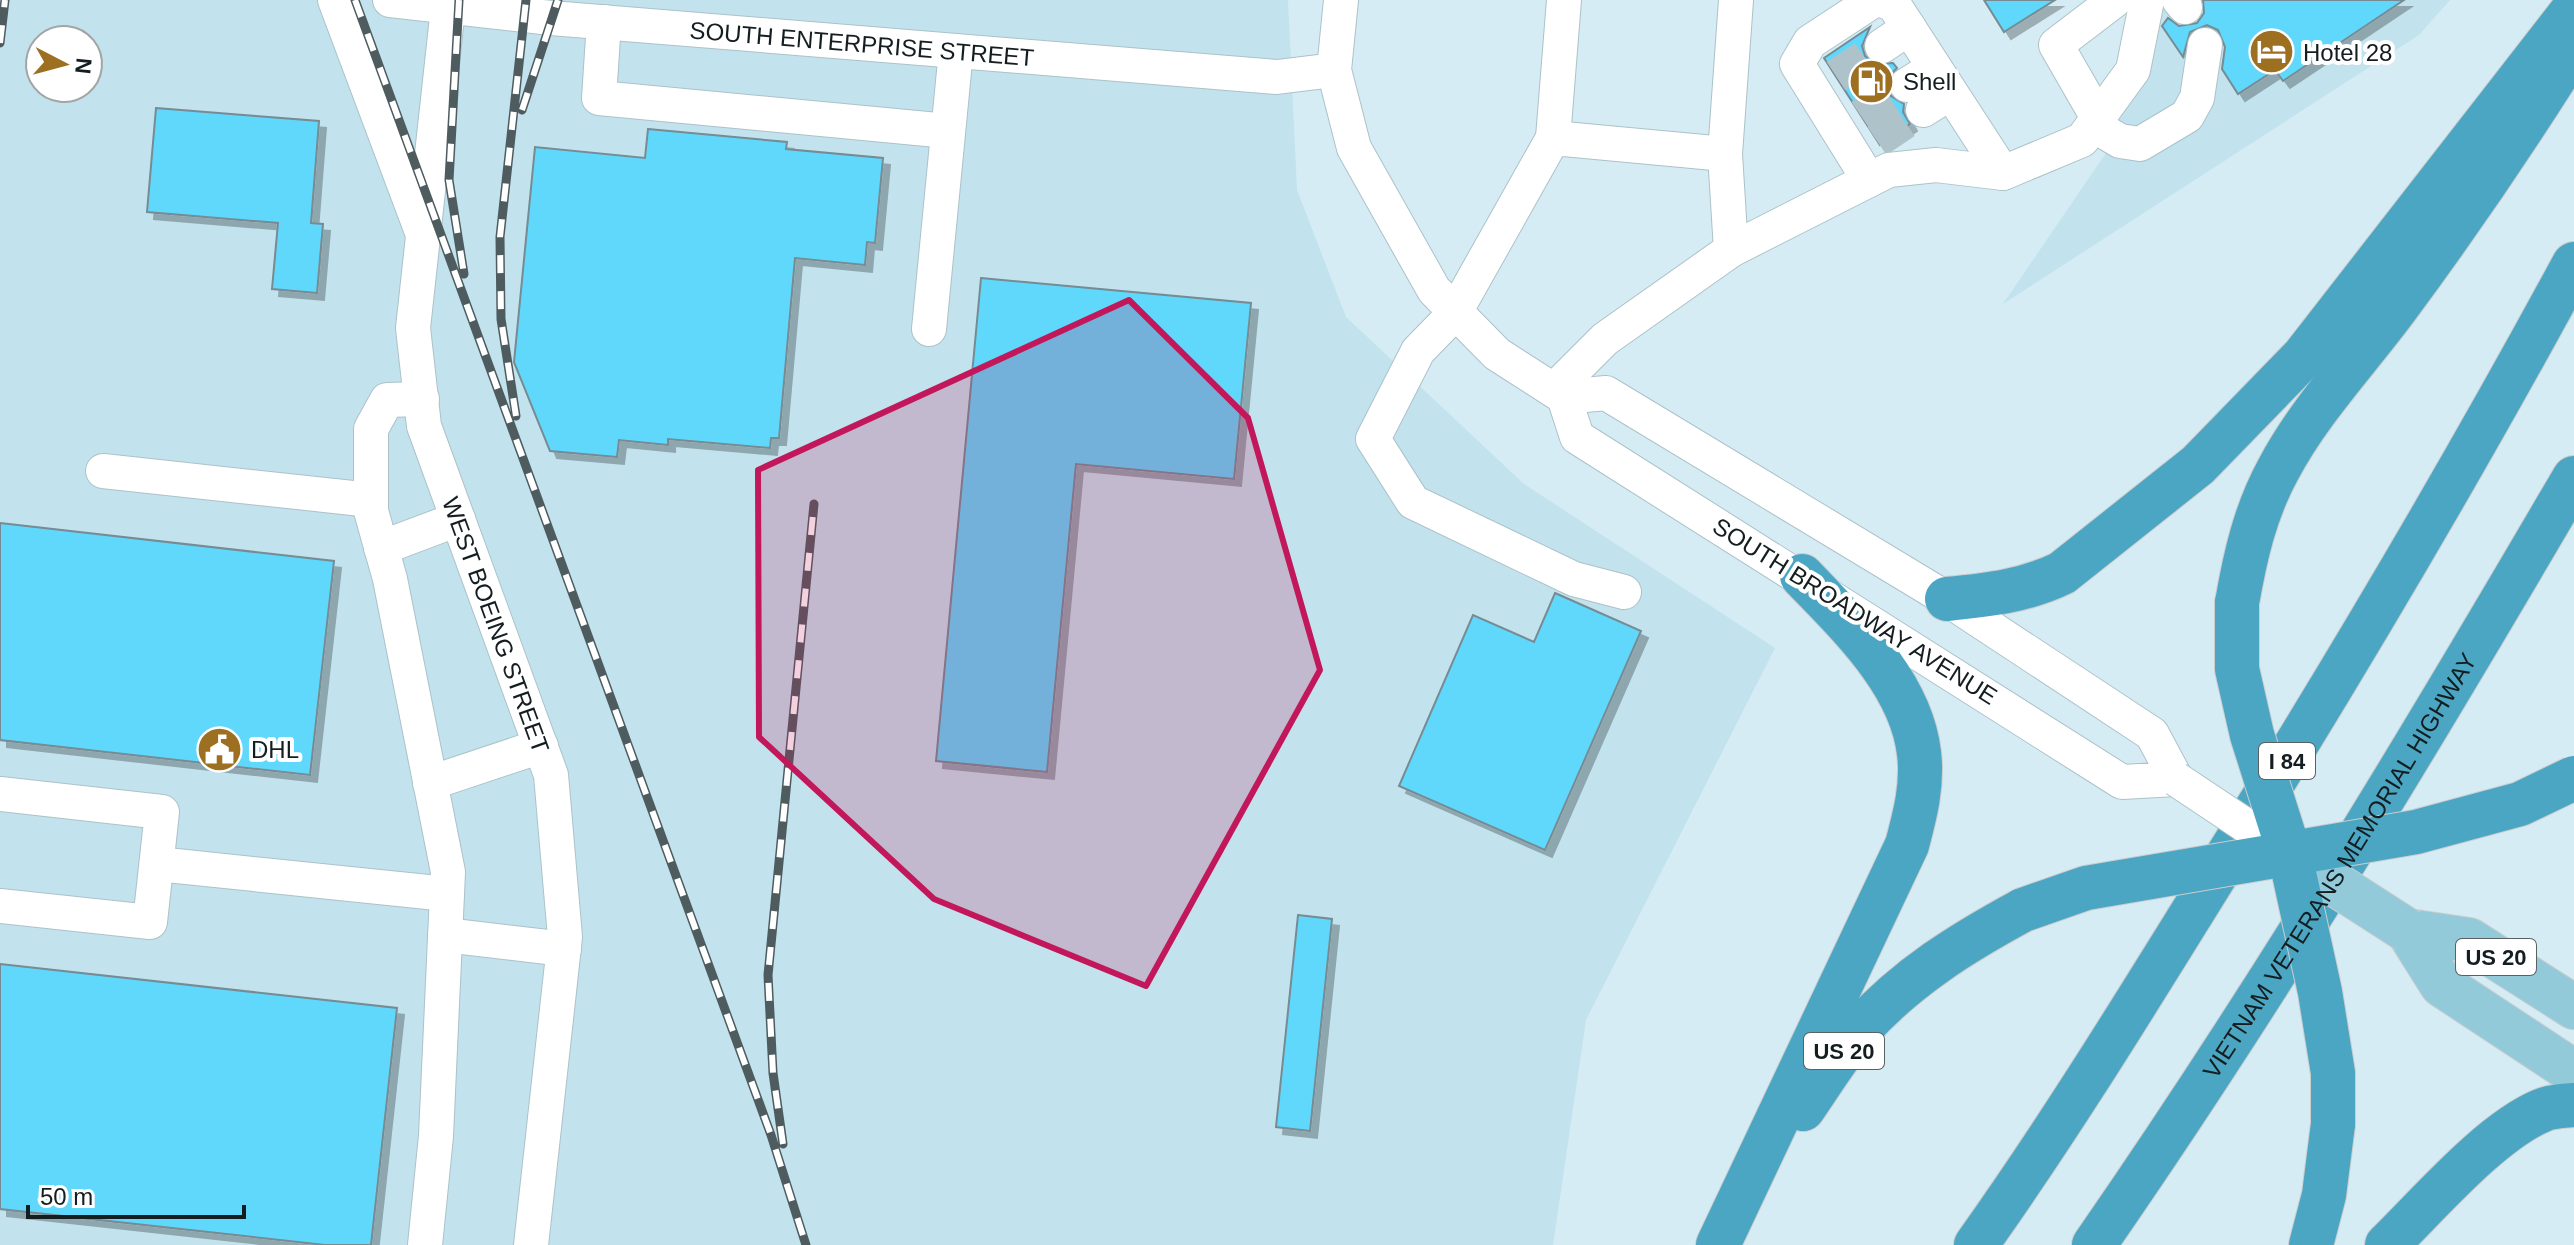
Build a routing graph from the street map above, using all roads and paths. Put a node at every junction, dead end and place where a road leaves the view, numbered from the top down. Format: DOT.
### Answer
graph roads {
  1 [pos="335,0"];
  2 [pos="1341,0"];
  3 [pos="1564,0"];
  4 [pos="1736,0"];
  5 [pos="1874,0"];
  6 [pos="1882,0"];
  7 [pos="2115,0"];
  8 [pos="2147,0"];
  9 [pos="405,1"];
  10 [pos="448,8"];
  11 [pos="2574,9"];
  12 [pos="604,22"];
  13 [pos="2205,45"];
  14 [pos="2574,46"];
  15 [pos="956,51"];
  16 [pos="1334,70"];
  17 [pos="2095,121"];
  18 [pos="948,131"];
  19 [pos="1553,138"];
  20 [pos="1860,144"];
  21 [pos="1725,154"];
  22 [pos="2003,173"];
  23 [pos="424,239"];
  24 [pos="1731,250"];
  25 [pos="2574,264"];
  26 [pos="1454,314"];
  27 [pos="929,329"];
  28 [pos="1559,394"];
  29 [pos="422,399"];
  30 [pos="103,471"];
  31 [pos="2574,478"];
  32 [pos="371,500"];
  33 [pos="458,519"];
  34 [pos="381,548"];
  35 [pos="1802,576"];
  36 [pos="1624,592"];
  37 [pos="1947,599"];
  38 [pos="541,746"];
  39 [pos="2574,778"];
  40 [pos="2176,779"];
  41 [pos="430,783"];
  42 [pos="0,794"];
  43 [pos="2290,855"];
  44 [pos="157,864"];
  45 [pos="447,894"];
  46 [pos="0,906"];
  47 [pos="2408,931"];
  48 [pos="445,935"];
  49 [pos="564,949"];
  50 [pos="2574,1007"];
  51 [pos="2574,1072"];
  52 [pos="2574,1105"];
  53 [pos="425,1245"];
  54 [pos="531,1245"];
  55 [pos="1718,1245"];
  56 [pos="1976,1245"];
  57 [pos="2094,1245"];
  58 [pos="2311,1245"];
  59 [pos="2387,1245"];
  1 -- 23 [label="street"];
  2 -- 16 [label="street"];
  3 -- 19 [label="street"];
  4 -- 21 [label="street"];
  5 -- 20 [label="street"];
  6 -- 22 [label="street"];
  7 -- 17 [label="street"];
  8 -- 17 [label="street"];
  9 -- 10 [label="street, SOUTH ENTERPRISE STREET"];
  10 -- 12 [label="street, SOUTH ENTERPRISE STREET"];
  10 -- 23 [label="street, WEST BOEING STREET"];
  11 -- 37 [label="highway"];
  12 -- 15 [label="street, SOUTH ENTERPRISE STREET"];
  12 -- 18 [label="street"];
  13 -- 17 [label="street"];
  14 -- 43 [label="highway, bridge"];
  15 -- 16 [label="street, SOUTH ENTERPRISE STREET"];
  15 -- 18 [label="street"];
  16 -- 26 [label="street"];
  17 -- 22 [label="street"];
  18 -- 27 [label="street"];
  19 -- 21 [label="street"];
  19 -- 26 [label="street"];
  20 -- 22 [label="street"];
  20 -- 24 [label="street"];
  21 -- 24 [label="street"];
  23 -- 29 [label="street, WEST BOEING STREET"];
  24 -- 28 [label="street"];
  25 -- 56 [label="highway, I 84"];
  26 -- 28 [label="street"];
  26 -- 36 [label="street"];
  28 -- 35 [label="street, SOUTH BROADWAY AVENUE"];
  28 -- 37 [label="street"];
  29 -- 32 [label="street"];
  29 -- 33 [label="street, WEST BOEING STREET"];
  30 -- 32 [label="street"];
  31 -- 57 [label="highway, VIETNAM VETERANS MEMORIAL HIGHWAY"];
  32 -- 34 [label="street"];
  33 -- 34 [label="street"];
  33 -- 38 [label="street, WEST BOEING STREET"];
  34 -- 41 [label="street"];
  35 -- 40 [label="street, SOUTH BROADWAY AVENUE"];
  35 -- 55 [label="highway"];
  37 -- 40 [label="street"];
  38 -- 41 [label="street"];
  38 -- 49 [label="street, WEST BOEING STREET"];
  39 -- 43 [label="highway, bridge"];
  40 -- 43 [label="street, bridge"];
  41 -- 45 [label="street"];
  42 -- 44 [label="street"];
  43 -- 47 [label="main road, bridge"];
  43 -- 55 [label="highway, US 20, bridge"];
  43 -- 58 [label="highway, bridge"];
  44 -- 45 [label="street"];
  44 -- 46 [label="street"];
  45 -- 48 [label="street"];
  47 -- 50 [label="main road, US 20"];
  47 -- 51 [label="main road"];
  48 -- 49 [label="street"];
  48 -- 53 [label="street"];
  49 -- 54 [label="street, WEST BOEING STREET"];
  52 -- 59 [label="highway"];
}
